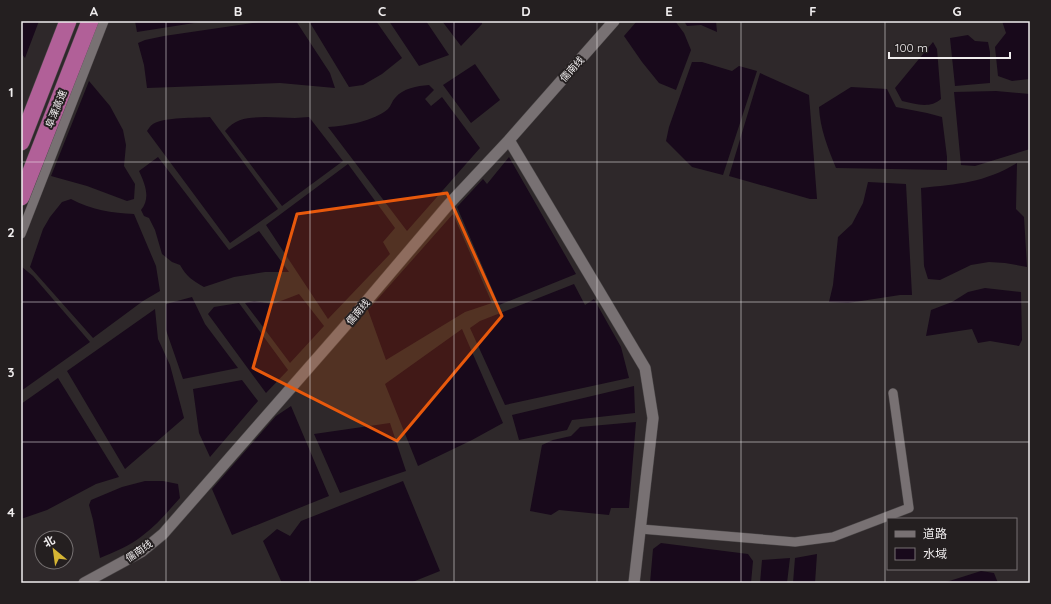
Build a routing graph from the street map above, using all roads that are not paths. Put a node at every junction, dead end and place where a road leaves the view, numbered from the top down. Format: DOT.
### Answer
graph roads {
  1 [pos="68,21"];
  2 [pos="90,21"];
  3 [pos="104,21"];
  4 [pos="614,21"];
  5 [pos="509,140"];
  6 [pos="21,142"];
  7 [pos="21,197"];
  8 [pos="21,234"];
  9 [pos="893,393"];
  10 [pos="641,529"];
  11 [pos="84,583"];
  12 [pos="634,583"];
  1 -- 6 [label="highway, 阜溧高速"];
  2 -- 7 [label="highway, 阜溧高速"];
  3 -- 8 [label="street"];
  4 -- 5 [label="street, 儒南线"];
  5 -- 10 [label="street"];
  5 -- 11 [label="street, 儒南线"];
  9 -- 10 [label="street"];
  10 -- 12 [label="street"];
}
